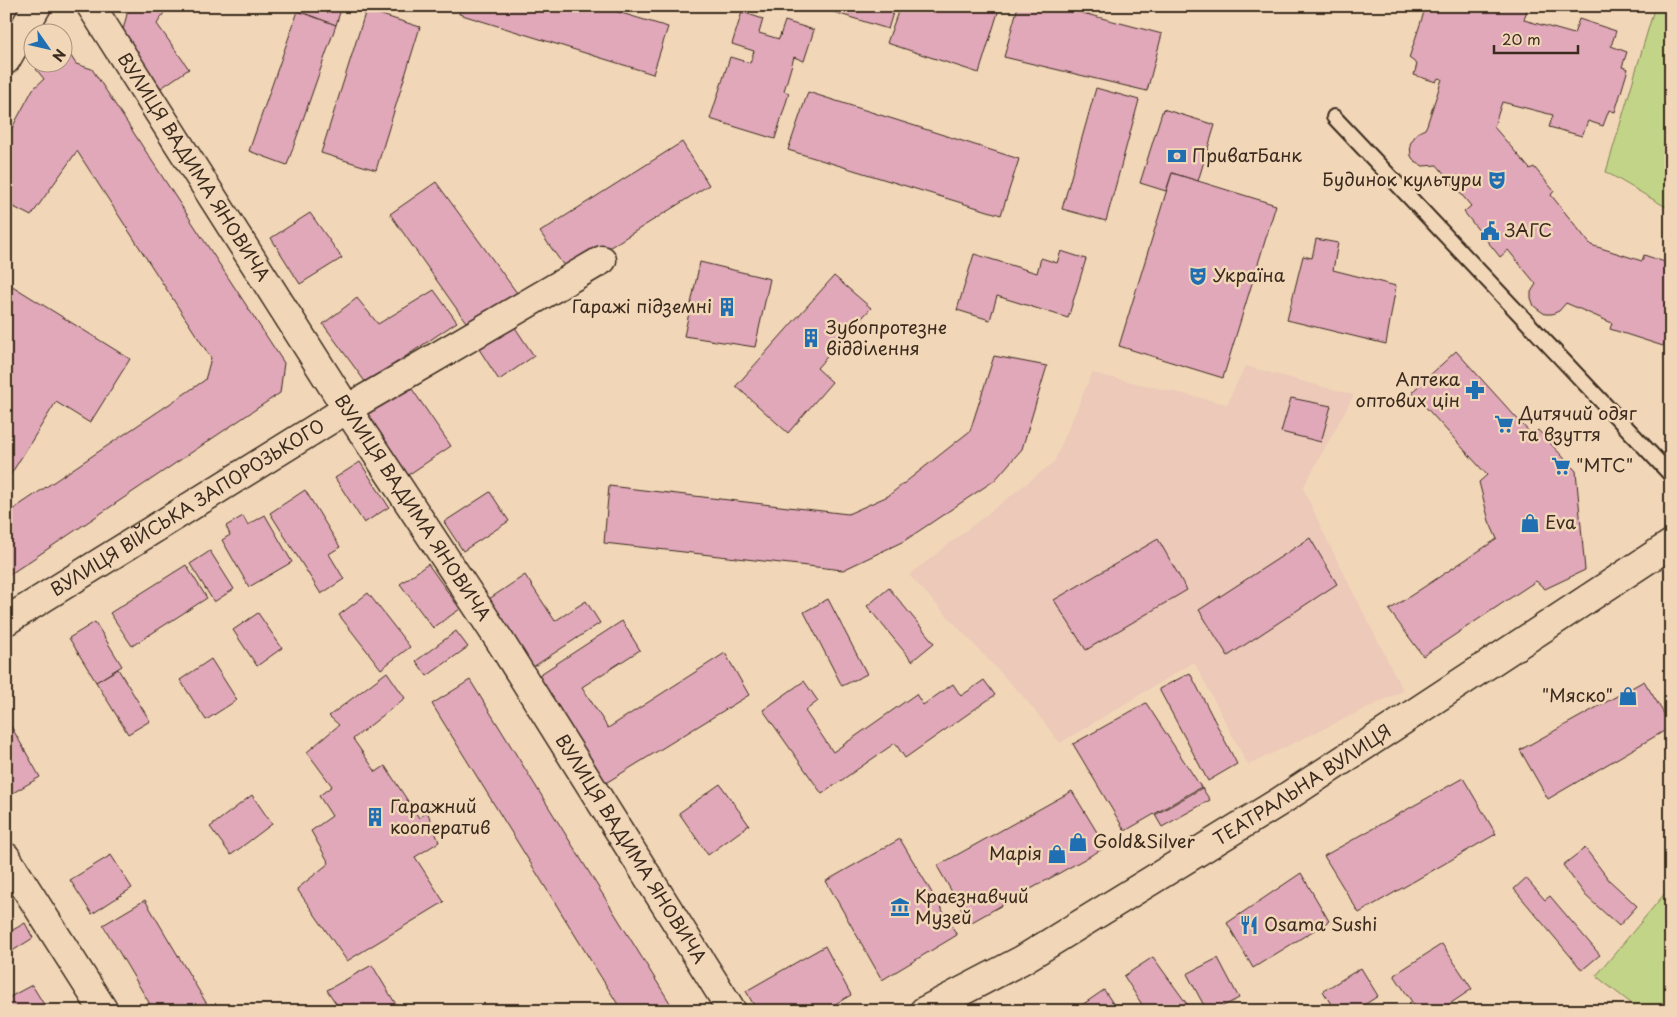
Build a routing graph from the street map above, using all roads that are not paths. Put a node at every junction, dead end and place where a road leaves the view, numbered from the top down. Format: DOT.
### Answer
graph roads {
  1 [pos="36,6"];
  2 [pos="91,6"];
  3 [pos="6,60"];
  4 [pos="1334,117"];
  5 [pos="602,260"];
  6 [pos="347,409"];
  7 [pos="1671,475"];
  8 [pos="1671,544"];
  9 [pos="6,621"];
  10 [pos="6,858"];
  11 [pos="104,1011"];
  12 [pos="732,1011"];
  13 [pos="924,1011"];
  1 -- 3 [label="street"];
  2 -- 6 [label="street, ВУЛИЦЯ ВАДИМА ЯНОВИЧА"];
  4 -- 7 [label="lane"];
  5 -- 6 [label="street, ВУЛИЦЯ ВІЙСЬКА ЗАПОРОЗЬКОГО"];
  6 -- 9 [label="street, ВУЛИЦЯ ВІЙСЬКА ЗАПОРОЗЬКОГО"];
  6 -- 12 [label="street, ВУЛИЦЯ ВАДИМА ЯНОВИЧА"];
  8 -- 13 [label="street, ТЕАТРАЛЬНА ВУЛИЦЯ"];
  10 -- 11 [label="street"];
}
